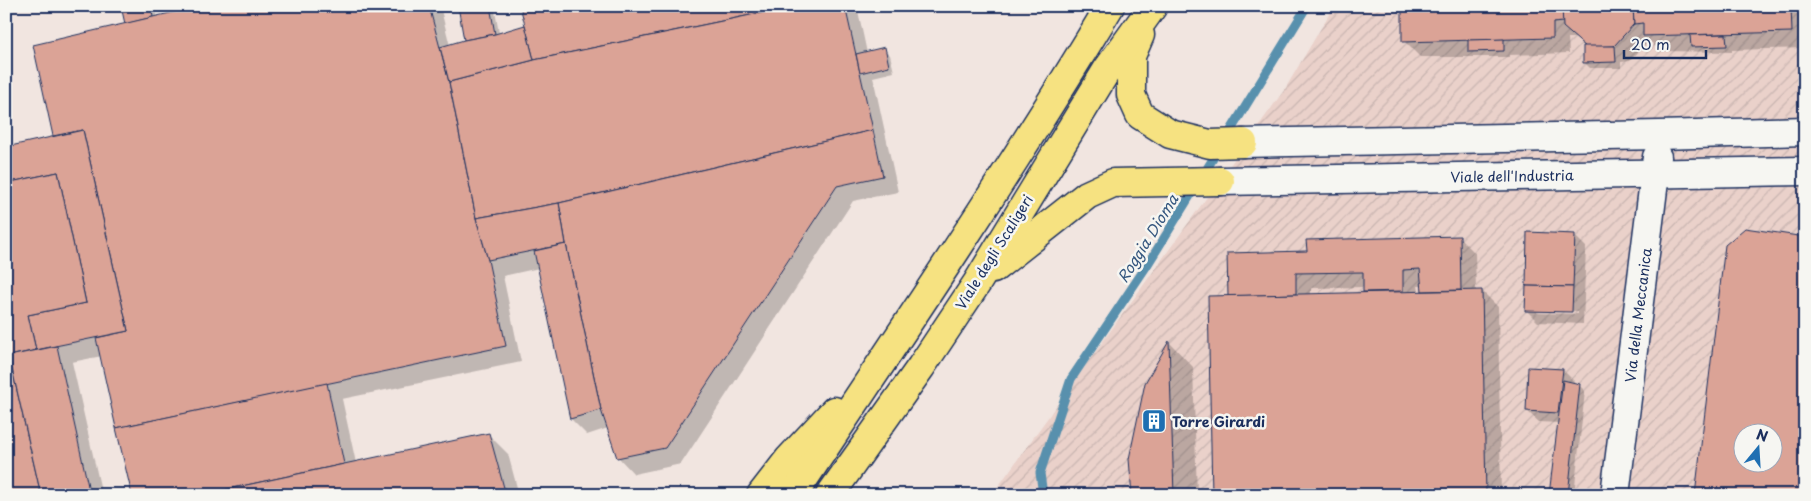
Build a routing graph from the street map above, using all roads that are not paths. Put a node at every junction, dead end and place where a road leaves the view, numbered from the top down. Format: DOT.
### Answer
graph roads {
  1 [pos="1110,6"];
  2 [pos="1151,10"];
  3 [pos="1805,130"];
  4 [pos="1659,135"];
  5 [pos="1243,143"];
  6 [pos="1805,171"];
  7 [pos="1656,174"];
  8 [pos="1220,181"];
  9 [pos="977,283"];
  10 [pos="891,349"];
  11 [pos="921,367"];
  12 [pos="761,495"];
  13 [pos="794,495"];
  14 [pos="830,495"];
  15 [pos="848,495"];
  16 [pos="1614,495"];
  1 -- 10 [label="highway"];
  2 -- 5 [label="highway"];
  2 -- 9 [label="highway, Viale degli Scaligeri"];
  3 -- 4 [label="street"];
  4 -- 5 [label="street"];
  4 -- 7 [label="street, Via della Meccanica"];
  6 -- 7 [label="street, Viale dell'Industria"];
  7 -- 8 [label="street, Viale dell'Industria"];
  7 -- 16 [label="street, Via della Meccanica"];
  8 -- 9 [label="highway"];
  9 -- 11 [label="highway, Viale degli Scaligeri"];
  10 -- 12 [label="highway"];
  10 -- 13 [label="highway"];
  11 -- 14 [label="highway, Viale degli Scaligeri"];
  11 -- 15 [label="highway"];
}
